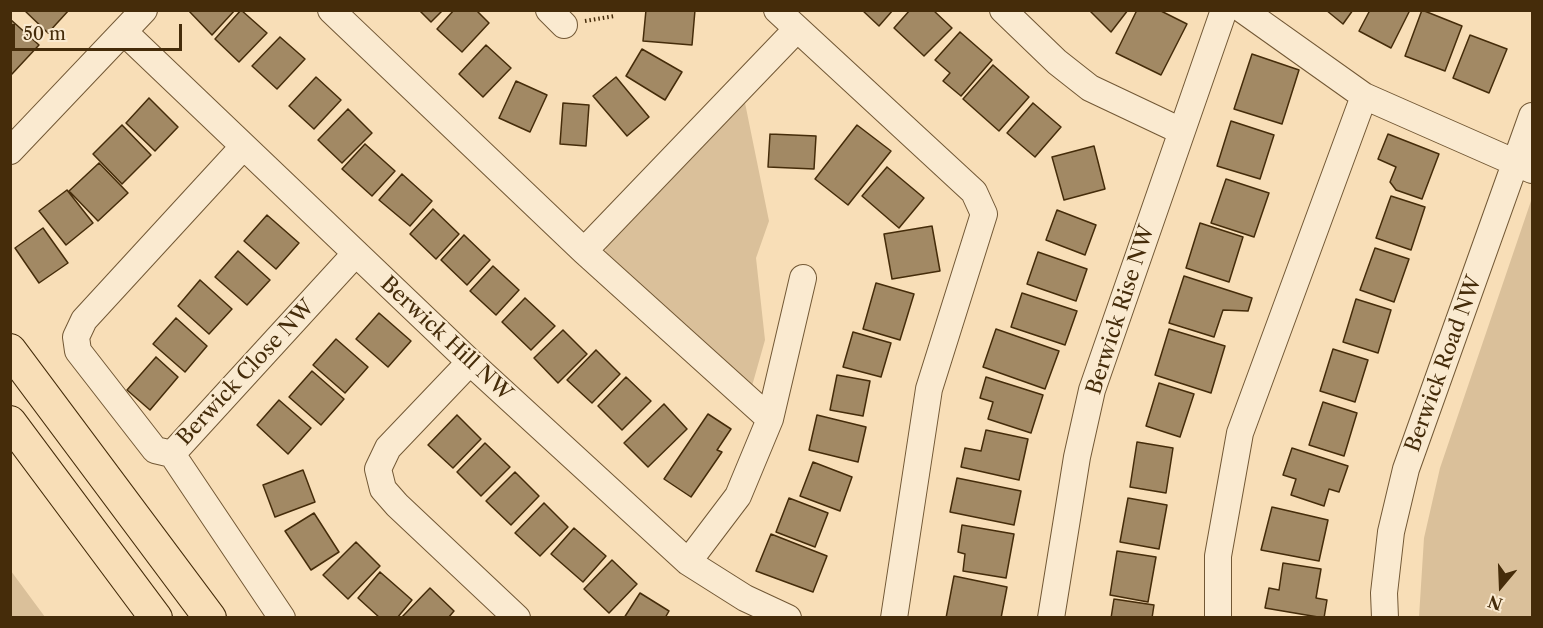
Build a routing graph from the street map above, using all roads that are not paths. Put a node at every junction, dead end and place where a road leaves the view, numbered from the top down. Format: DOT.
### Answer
graph roads {
  1 [pos="144,10"];
  2 [pos="331,10"];
  3 [pos="777,10"];
  4 [pos="1003,10"];
  5 [pos="1224,10"];
  6 [pos="1243,10"];
  7 [pos="796,29"];
  8 [pos="124,32"];
  9 [pos="1364,96"];
  10 [pos="1533,116"];
  11 [pos="1181,131"];
  12 [pos="243,147"];
  13 [pos="10,151"];
  14 [pos="1525,167"];
  15 [pos="584,251"];
  16 [pos="356,254"];
  17 [pos="803,278"];
  18 [pos="10,350"];
  19 [pos="470,362"];
  20 [pos="770,419"];
  21 [pos="10,422"];
  22 [pos="172,454"];
  23 [pos="688,562"];
  24 [pos="156,618"];
  25 [pos="210,618"];
  26 [pos="282,618"];
  27 [pos="517,618"];
  28 [pos="788,618"];
  29 [pos="894,618"];
  30 [pos="1051,618"];
  31 [pos="1218,618"];
  32 [pos="1385,618"];
  1 -- 8 [label="street"];
  2 -- 15 [label="street"];
  3 -- 7 [label="street"];
  4 -- 11 [label="street"];
  5 -- 11 [label="street, Berwick Rise NW"];
  6 -- 9 [label="street"];
  7 -- 15 [label="street"];
  7 -- 29 [label="street"];
  8 -- 12 [label="street, Berwick Hill NW"];
  8 -- 13 [label="street"];
  9 -- 14 [label="street"];
  9 -- 31 [label="street"];
  10 -- 14 [label="street, Berwick Road NW"];
  11 -- 30 [label="street, Berwick Rise NW"];
  12 -- 16 [label="street, Berwick Hill NW"];
  12 -- 22 [label="street"];
  14 -- 32 [label="street, Berwick Road NW"];
  15 -- 20 [label="street"];
  16 -- 19 [label="street, Berwick Hill NW"];
  16 -- 22 [label="street, Berwick Close NW"];
  17 -- 20 [label="street"];
  18 -- 25 [label="main road"];
  19 -- 23 [label="street, Berwick Hill NW"];
  19 -- 27 [label="street"];
  20 -- 23 [label="street"];
  21 -- 24 [label="main road"];
  22 -- 26 [label="street, Berwick Close NW"];
  23 -- 28 [label="street, Berwick Hill NW"];
}
